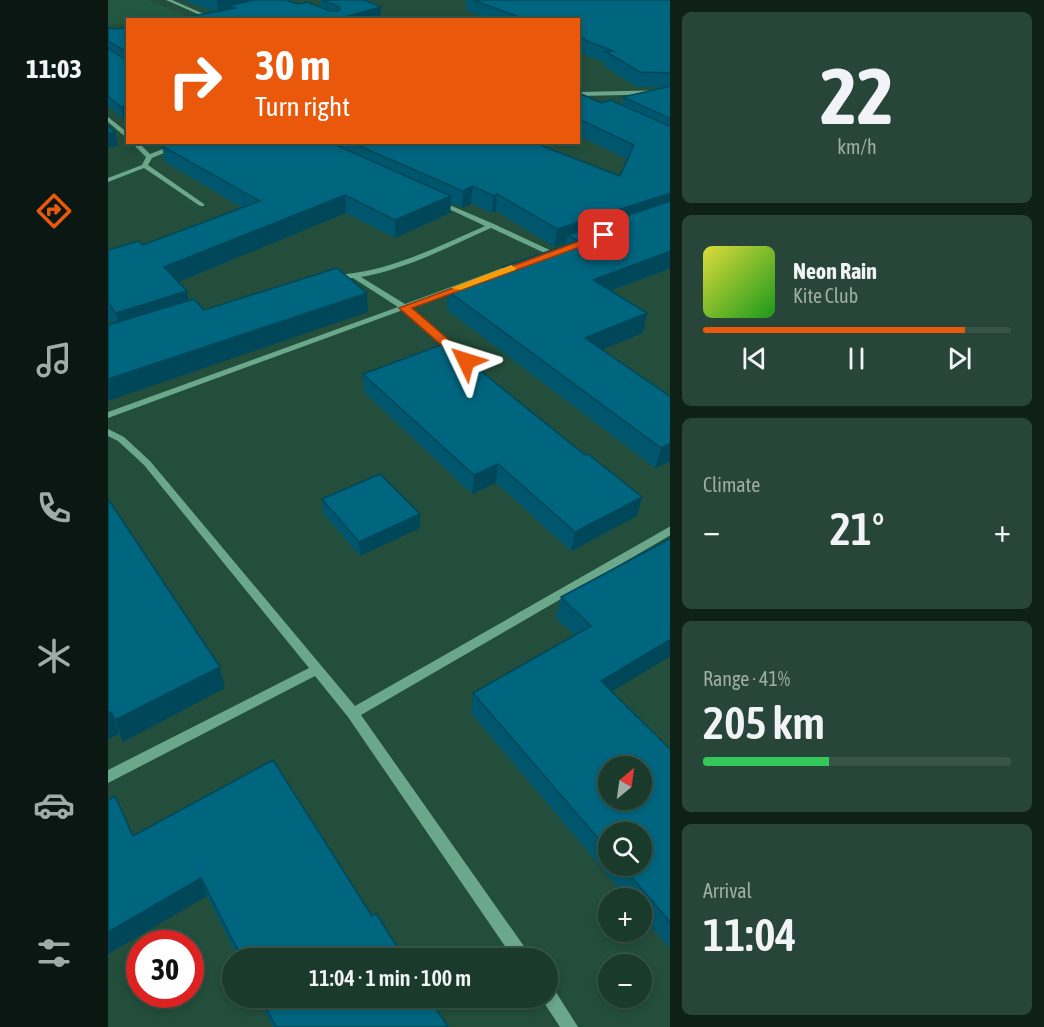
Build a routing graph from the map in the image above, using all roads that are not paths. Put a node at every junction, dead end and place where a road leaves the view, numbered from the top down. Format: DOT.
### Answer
graph roads {
  1 [pos="168,0"];
  2 [pos="222,15"];
  3 [pos="211,18"];
  4 [pos="670,92"];
  5 [pos="580,96"];
  6 [pos="580,97"];
  7 [pos="589,103"];
  8 [pos="108,119"];
  9 [pos="126,135"];
  10 [pos="136,144"];
  11 [pos="183,144"];
  12 [pos="149,157"];
  13 [pos="145,166"];
  14 [pos="108,180"];
  15 [pos="428,198"];
  16 [pos="202,205"];
  17 [pos="492,225"];
  18 [pos="562,249"];
  19 [pos="552,253"];
  20 [pos="542,257"];
  21 [pos="521,265"];
  22 [pos="321,277"];
  23 [pos="356,278"];
  24 [pos="404,308"];
  25 [pos="466,361"];
  26 [pos="108,414"];
  27 [pos="108,432"];
  28 [pos="670,530"];
  29 [pos="317,669"];
  30 [pos="352,713"];
  31 [pos="108,777"];
  32 [pos="515,948"];
  33 [pos="557,1008"];
  34 [pos="570,1027"];
  1 -- 3 [label="street"];
  2 -- 3 [label="street"];
  4 -- 5 [label="street"];
  6 -- 7 [label="street"];
  8 -- 9 [label="street"];
  10 -- 12 [label="street"];
  11 -- 12 [label="street"];
  12 -- 13 [label="street"];
  13 -- 14 [label="street"];
  13 -- 16 [label="street"];
  15 -- 17 [label="street"];
  17 -- 19 [label="street"];
  17 -- 23 [label="street"];
  18 -- 19 [label="street"];
  19 -- 20 [label="street"];
  21 -- 24 [label="street"];
  22 -- 23 [label="street"];
  23 -- 24 [label="street"];
  24 -- 25 [label="street"];
  24 -- 26 [label="street"];
  27 -- 29 [label="street"];
  28 -- 30 [label="street"];
  29 -- 30 [label="street"];
  29 -- 31 [label="street"];
  30 -- 32 [label="street"];
  33 -- 34 [label="street"];
}
